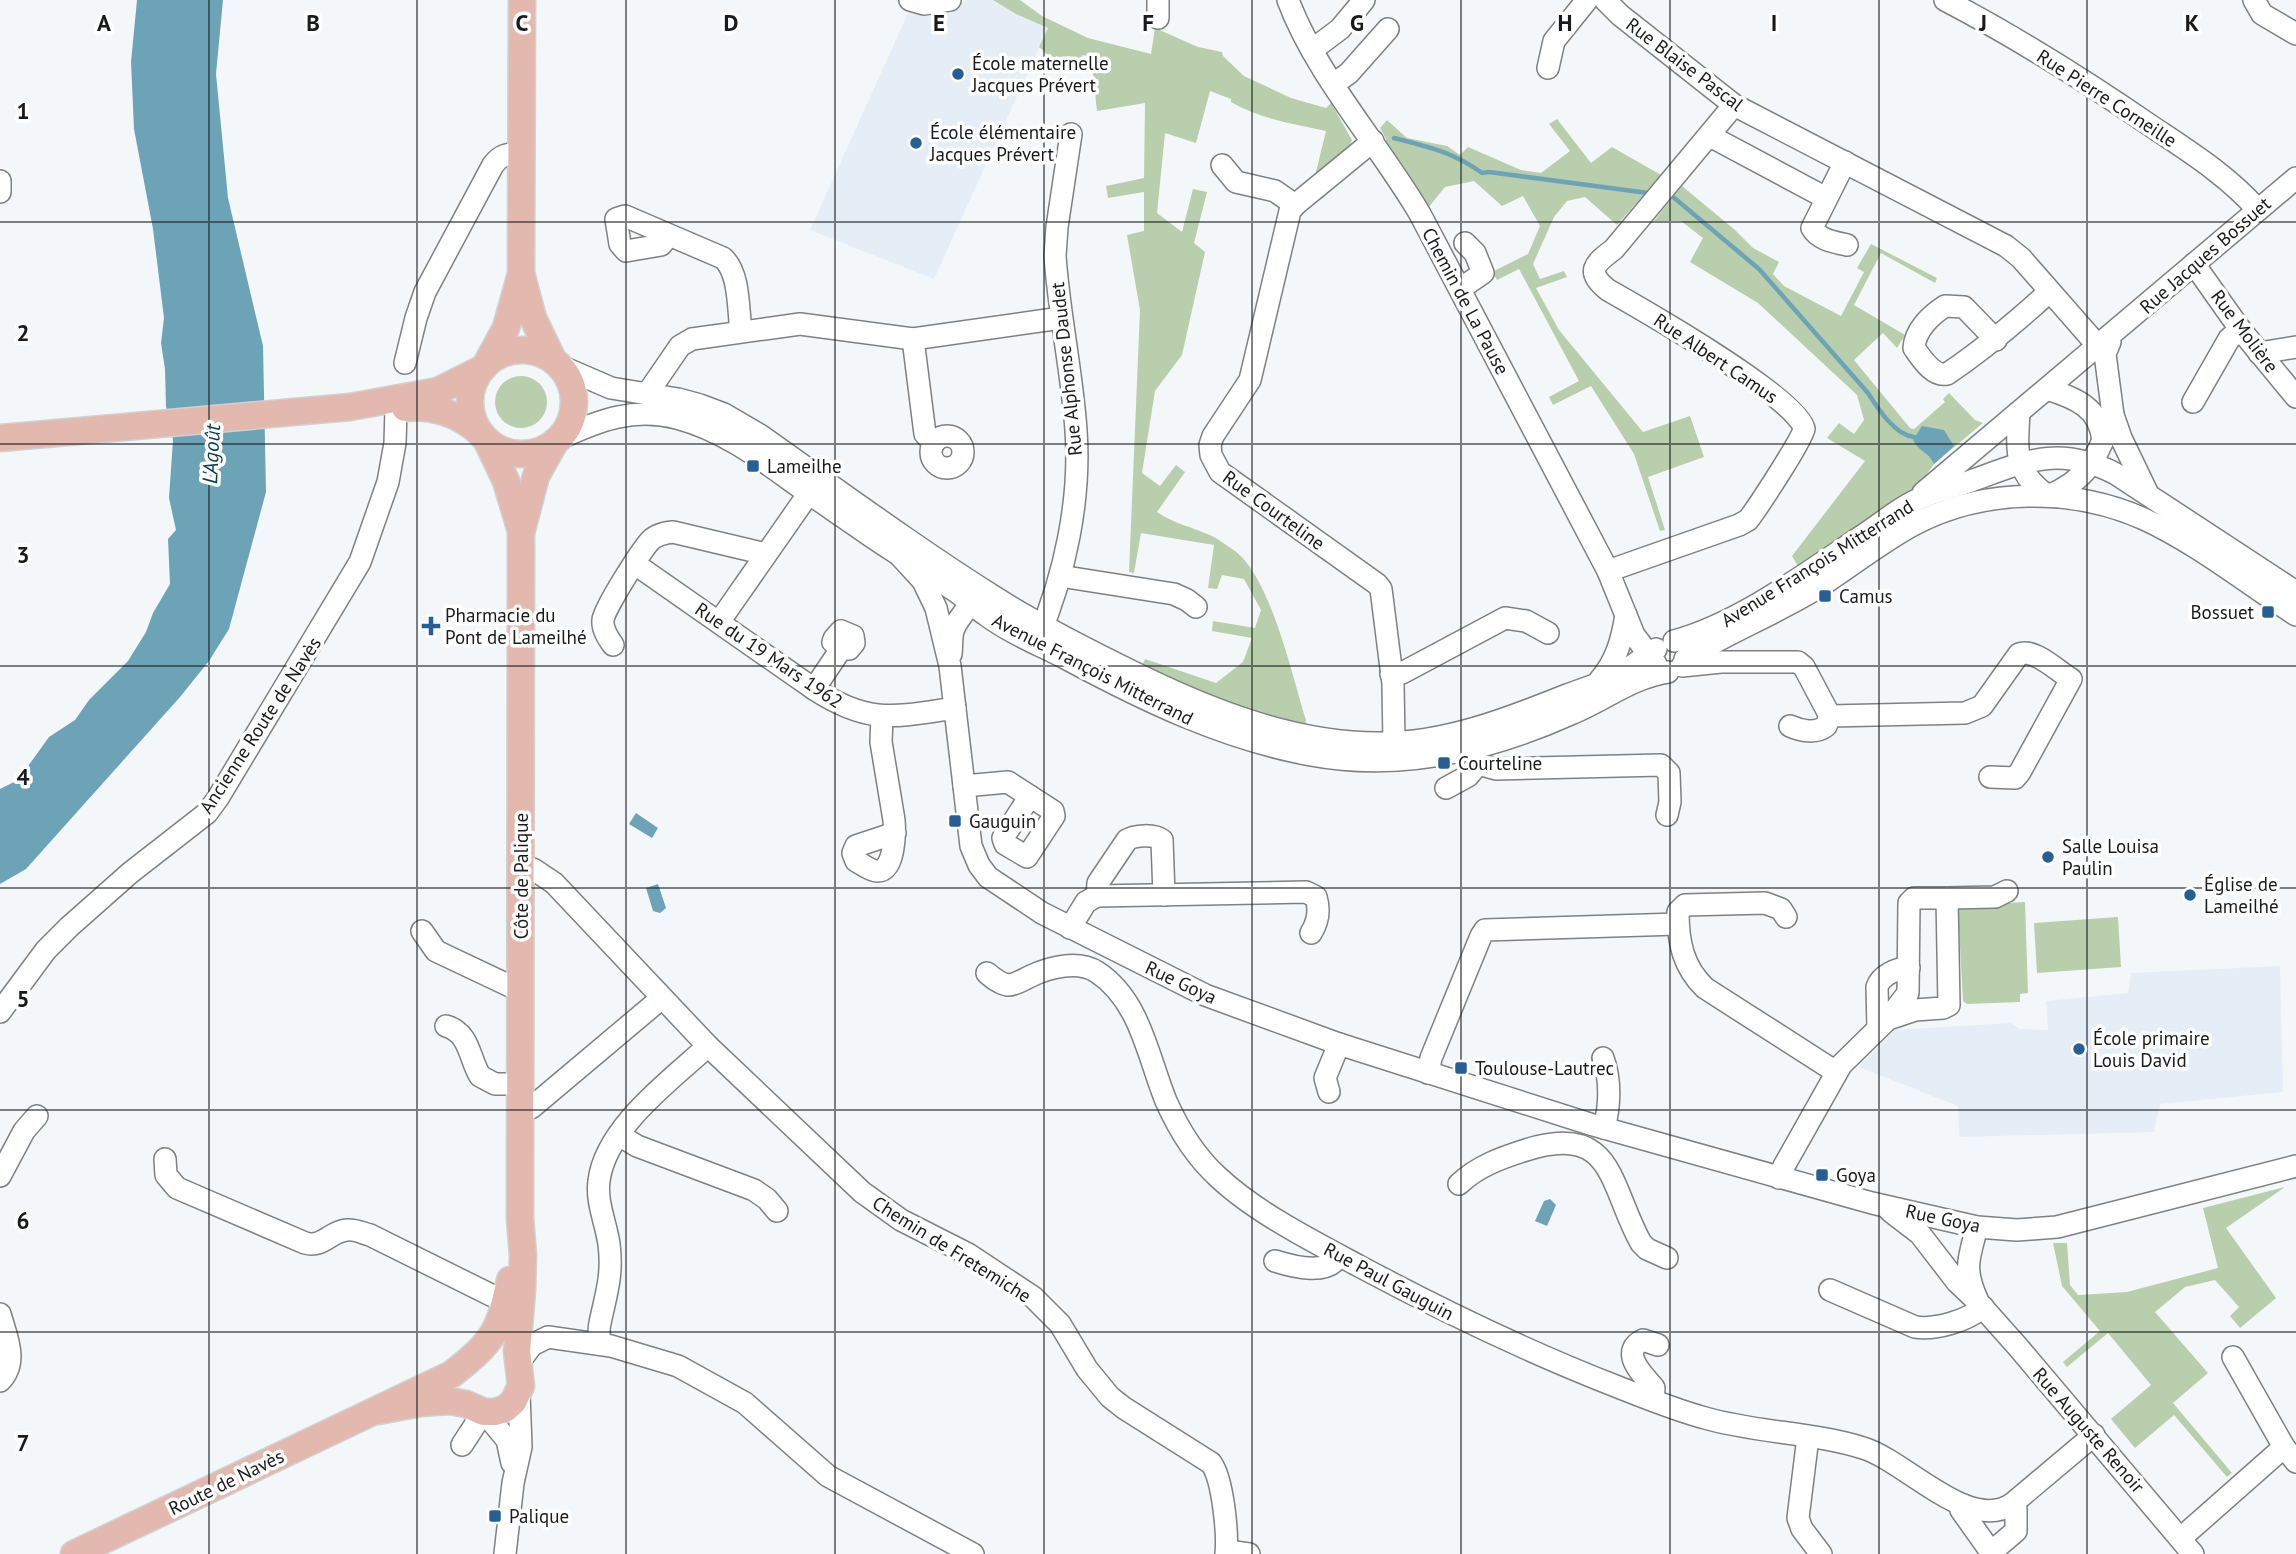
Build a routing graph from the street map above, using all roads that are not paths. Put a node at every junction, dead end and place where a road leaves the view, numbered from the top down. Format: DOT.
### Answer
graph roads {
  1 [pos="522,0"];
  2 [pos="910,0"];
  3 [pos="950,0"];
  4 [pos="1288,0"];
  5 [pos="1364,0"];
  6 [pos="1587,0"];
  7 [pos="1605,0"];
  8 [pos="1945,0"];
  9 [pos="2254,0"];
  10 [pos="1388,29"];
  11 [pos="2296,34"];
  12 [pos="1312,50"];
  13 [pos="1548,68"];
  14 [pos="1334,84"];
  15 [pos="1734,105"];
  16 [pos="1072,134"];
  17 [pos="1710,136"];
  18 [pos="1373,141"];
  19 [pos="522,153"];
  20 [pos="1844,162"];
  21 [pos="1222,165"];
  22 [pos="2296,178"];
  23 [pos="0,181"];
  24 [pos="0,192"];
  25 [pos="1826,198"];
  26 [pos="1295,205"];
  27 [pos="2258,210"];
  28 [pos="668,235"];
  29 [pos="1465,243"];
  30 [pos="1847,245"];
  31 [pos="2194,264"];
  32 [pos="521,274"];
  33 [pos="1460,289"];
  34 [pos="2049,292"];
  35 [pos="1061,318"];
  36 [pos="2240,329"];
  37 [pos="741,331"];
  38 [pos="913,339"];
  39 [pos="1996,340"];
  40 [pos="2106,344"];
  41 [pos="2296,346"];
  42 [pos="2259,353"];
  43 [pos="405,363"];
  44 [pos="557,363"];
  45 [pos="484,366"];
  46 [pos="2047,388"];
  47 [pos="647,394"];
  48 [pos="2296,397"];
  49 [pos="2193,402"];
  50 [pos="351,407"];
  51 [pos="396,409"];
  52 [pos="2019,412"];
  53 [pos="2108,428"];
  54 [pos="483,437"];
  55 [pos="0,438"];
  56 [pos="557,440"];
  57 [pos="934,443"];
  58 [pos="2020,463"];
  59 [pos="2093,463"];
  60 [pos="2147,492"];
  61 [pos="809,493"];
  62 [pos="2048,496"];
  63 [pos="1914,501"];
  64 [pos="521,533"];
  65 [pos="766,554"];
  66 [pos="900,556"];
  67 [pos="635,564"];
  68 [pos="1608,571"];
  69 [pos="1060,576"];
  70 [pos="2296,592"];
  71 [pos="969,596"];
  72 [pos="1196,607"];
  73 [pos="936,608"];
  74 [pos="1626,612"];
  75 [pos="2296,615"];
  76 [pos="1755,620"];
  77 [pos="719,622"];
  78 [pos="1548,633"];
  79 [pos="1039,634"];
  80 [pos="613,645"];
  81 [pos="855,647"];
  82 [pos="1671,655"];
  83 [pos="1761,662"];
  84 [pos="950,666"];
  85 [pos="1391,674"];
  86 [pos="1596,684"];
  87 [pos="814,689"];
  88 [pos="955,708"];
  89 [pos="1829,716"];
  90 [pos="883,717"];
  91 [pos="1790,726"];
  92 [pos="1394,743"];
  93 [pos="1476,756"];
  94 [pos="1990,777"];
  95 [pos="964,786"];
  96 [pos="1446,788"];
  97 [pos="1030,796"];
  98 [pos="1667,815"];
  99 [pos="895,833"];
  100 [pos="527,869"];
  101 [pos="2007,891"];
  102 [pos="1164,895"];
  103 [pos="1097,896"];
  104 [pos="1947,898"];
  105 [pos="1786,917"];
  106 [pos="1678,924"];
  107 [pos="1070,928"];
  108 [pos="422,931"];
  109 [pos="1311,933"];
  110 [pos="1102,944"];
  111 [pos="1090,968"];
  112 [pos="1909,968"];
  113 [pos="987,973"];
  114 [pos="520,986"];
  115 [pos="658,993"];
  116 [pos="0,1012"];
  117 [pos="1883,1024"];
  118 [pos="446,1026"];
  119 [pos="1339,1044"];
  120 [pos="708,1046"];
  121 [pos="1603,1058"];
  122 [pos="1836,1072"];
  123 [pos="1428,1073"];
  124 [pos="1329,1092"];
  125 [pos="524,1100"];
  126 [pos="37,1116"];
  127 [pos="1599,1126"];
  128 [pos="619,1135"];
  129 [pos="1584,1146"];
  130 [pos="165,1159"];
  131 [pos="2296,1166"];
  132 [pos="0,1175"];
  133 [pos="1779,1178"];
  134 [pos="1459,1184"];
  135 [pos="777,1211"];
  136 [pos="520,1218"];
  137 [pos="1977,1227"];
  138 [pos="1926,1233"];
  139 [pos="1971,1250"];
  140 [pos="1339,1256"];
  141 [pos="1667,1258"];
  142 [pos="1275,1261"];
  143 [pos="1830,1290"];
  144 [pos="505,1302"];
  145 [pos="1980,1304"];
  146 [pos="0,1314"];
  147 [pos="599,1344"];
  148 [pos="1658,1345"];
  149 [pos="2233,1357"];
  150 [pos="471,1359"];
  151 [pos="519,1376"];
  152 [pos="0,1381"];
  153 [pos="1653,1400"];
  154 [pos="479,1409"];
  155 [pos="378,1411"];
  156 [pos="2094,1435"];
  157 [pos="1808,1437"];
  158 [pos="462,1445"];
  159 [pos="2290,1455"];
  160 [pos="513,1483"];
  161 [pos="2012,1504"];
  162 [pos="1963,1505"];
  163 [pos="2187,1546"];
  164 [pos="1227,1552"];
  165 [pos="74,1554"];
  166 [pos="505,1554"];
  167 [pos="973,1554"];
  168 [pos="1249,1554"];
  169 [pos="1821,1554"];
  1 -- 19 [label="main road"];
  2 -- 3 [label="street"];
  4 -- 12 [label="street, Chemin de La Pause"];
  5 -- 12 [label="street"];
  6 -- 13 [label="street"];
  7 -- 15 [label="street, Rue Blaise Pascal"];
  8 -- 27 [label="street, Rue Pierre Corneille"];
  9 -- 11 [label="street"];
  10 -- 14 [label="street"];
  12 -- 14 [label="street, Chemin de La Pause"];
  14 -- 18 [label="street, Chemin de La Pause"];
  15 -- 17 [label="street, Rue Albert Camus"];
  15 -- 20 [label="street, Rue Blaise Pascal"];
  16 -- 35 [label="street, Rue Alphonse Daudet"];
  17 -- 25 [label="street"];
  17 -- 68 [label="street, Rue Albert Camus"];
  18 -- 26 [label="street, Rue Courteline"];
  18 -- 33 [label="street, Chemin de La Pause"];
  19 -- 32 [label="main road"];
  19 -- 43 [label="street"];
  20 -- 25 [label="street"];
  20 -- 34 [label="street, Rue Blaise Pascal"];
  21 -- 26 [label="street"];
  22 -- 27 [label="street, Rue Jacques Bossuet"];
  23 -- 24 [label="street"];
  25 -- 30 [label="street"];
  26 -- 85 [label="street, Rue Courteline"];
  27 -- 31 [label="street, Rue Jacques Bossuet"];
  28 -- 37 [label="street"];
  29 -- 33 [label="street"];
  31 -- 36 [label="street, Rue Molière"];
  31 -- 40 [label="street, Rue Jacques Bossuet"];
  32 -- 44 [label="main road"];
  32 -- 45 [label="main road"];
  33 -- 68 [label="street, Chemin de La Pause"];
  34 -- 39 [label="street"];
  34 -- 40 [label="street, Rue Blaise Pascal"];
  35 -- 38 [label="street"];
  35 -- 69 [label="street, Rue Alphonse Daudet"];
  36 -- 42 [label="street, Rue Molière"];
  36 -- 49 [label="street"];
  37 -- 38 [label="street"];
  37 -- 47 [label="street"];
  38 -- 57 [label="street"];
  40 -- 46 [label="street, Rue Jacques Bossuet"];
  40 -- 53 [label="street"];
  41 -- 42 [label="street"];
  42 -- 48 [label="street, Rue Molière"];
  44 -- 45 [label="main road"];
  44 -- 47 [label="street, Avenue François Mitterrand"];
  44 -- 56 [label="main road"];
  45 -- 50 [label="main road"];
  45 -- 54 [label="main road"];
  46 -- 52 [label="street, Rue Jacques Bossuet"];
  46 -- 53 [label="street"];
  47 -- 71 [label="street, Avenue François Mitterrand"];
  50 -- 51 [label="main road"];
  50 -- 55 [label="main road"];
  51 -- 54 [label="main road"];
  51 -- 116 [label="street, Ancienne Route de Navès"];
  52 -- 58 [label="street"];
  52 -- 63 [label="street, Rue Jacques Bossuet"];
  53 -- 59 [label="street"];
  53 -- 60 [label="street"];
  54 -- 56 [label="main road"];
  54 -- 64 [label="main road, Côte de Palique"];
  56 -- 61 [label="street, Avenue François Mitterrand"];
  56 -- 64 [label="main road, Côte de Palique"];
  58 -- 59 [label="street, Avenue François Mitterrand"];
  58 -- 62 [label="street"];
  58 -- 63 [label="street, Avenue François Mitterrand"];
  59 -- 60 [label="street, Avenue François Mitterrand"];
  59 -- 62 [label="street"];
  60 -- 70 [label="street, Avenue François Mitterrand"];
  61 -- 65 [label="street"];
  61 -- 66 [label="street, Avenue François Mitterrand"];
  62 -- 75 [label="street, Avenue François Mitterrand"];
  62 -- 76 [label="street, Avenue François Mitterrand"];
  63 -- 82 [label="street, Avenue François Mitterrand"];
  64 -- 100 [label="main road, Côte de Palique"];
  65 -- 67 [label="street"];
  65 -- 77 [label="street"];
  66 -- 71 [label="street, Avenue François Mitterrand"];
  66 -- 73 [label="street, Rue Goya"];
  67 -- 77 [label="street, Rue du 19 Mars 1962"];
  67 -- 80 [label="street"];
  68 -- 74 [label="street, Chemin de La Pause"];
  69 -- 72 [label="street"];
  69 -- 79 [label="street, Rue Alphonse Daudet"];
  71 -- 73 [label="street"];
  71 -- 79 [label="street, Avenue François Mitterrand"];
  71 -- 84 [label="street, Rue Goya"];
  73 -- 84 [label="street, Rue Goya"];
  74 -- 82 [label="street, Chemin de La Pause"];
  74 -- 86 [label="street"];
  76 -- 82 [label="street, Avenue François Mitterrand"];
  76 -- 83 [label="street"];
  77 -- 87 [label="street, Rue du 19 Mars 1962"];
  78 -- 85 [label="street"];
  79 -- 92 [label="street, Avenue François Mitterrand"];
  79 -- 93 [label="street, Avenue François Mitterrand"];
  81 -- 87 [label="street"];
  82 -- 83 [label="street"];
  82 -- 86 [label="street, Avenue François Mitterrand"];
  82 -- 93 [label="street, Avenue François Mitterrand"];
  83 -- 89 [label="street"];
  84 -- 88 [label="street, Rue Goya"];
  85 -- 92 [label="street, Rue Courteline"];
  86 -- 92 [label="street, Avenue François Mitterrand"];
  87 -- 90 [label="street, Rue du 19 Mars 1962"];
  88 -- 90 [label="street, Rue du 19 Mars 1962"];
  88 -- 95 [label="street, Rue Goya"];
  89 -- 91 [label="street"];
  89 -- 94 [label="street"];
  90 -- 99 [label="street"];
  93 -- 96 [label="street"];
  93 -- 98 [label="street"];
  95 -- 97 [label="street"];
  95 -- 107 [label="street, Rue Goya"];
  100 -- 114 [label="main road, Côte de Palique"];
  100 -- 115 [label="street, Chemin de Fretemiche"];
  101 -- 104 [label="street"];
  102 -- 103 [label="street"];
  102 -- 103 [label="street"];
  102 -- 109 [label="street"];
  103 -- 107 [label="street"];
  104 -- 112 [label="street"];
  104 -- 117 [label="street"];
  105 -- 106 [label="street"];
  106 -- 122 [label="street"];
  106 -- 123 [label="street"];
  107 -- 110 [label="street, Rue Goya"];
  108 -- 114 [label="street"];
  110 -- 111 [label="street"];
  110 -- 119 [label="street, Rue Goya"];
  111 -- 113 [label="street"];
  111 -- 140 [label="street, Rue Paul Gauguin"];
  112 -- 117 [label="street"];
  112 -- 117 [label="street"];
  114 -- 125 [label="main road, Côte de Palique"];
  115 -- 120 [label="street, Chemin de Fretemiche"];
  115 -- 125 [label="street"];
  117 -- 122 [label="street"];
  118 -- 125 [label="street"];
  119 -- 123 [label="street, Rue Goya"];
  119 -- 124 [label="street"];
  120 -- 128 [label="street"];
  120 -- 164 [label="street, Chemin de Fretemiche"];
  121 -- 127 [label="street"];
  122 -- 133 [label="street"];
  123 -- 127 [label="street, Rue Goya"];
  125 -- 136 [label="main road, Côte de Palique"];
  126 -- 132 [label="street"];
  127 -- 129 [label="street"];
  127 -- 133 [label="street, Rue Goya"];
  128 -- 135 [label="street"];
  128 -- 147 [label="street"];
  129 -- 134 [label="street"];
  129 -- 141 [label="street"];
  130 -- 144 [label="street"];
  131 -- 137 [label="street, Rue Goya"];
  133 -- 138 [label="street, Rue Goya"];
  136 -- 144 [label="main road"];
  136 -- 151 [label="main road"];
  137 -- 138 [label="street, Rue Goya"];
  137 -- 139 [label="street"];
  138 -- 139 [label="street"];
  138 -- 145 [label="street, Rue Auguste Renoir"];
  139 -- 145 [label="street"];
  140 -- 142 [label="street"];
  140 -- 153 [label="street, Rue Paul Gauguin"];
  143 -- 145 [label="street"];
  144 -- 150 [label="main road"];
  145 -- 156 [label="street, Rue Auguste Renoir"];
  146 -- 152 [label="street"];
  147 -- 151 [label="street"];
  147 -- 167 [label="street"];
  148 -- 153 [label="street"];
  149 -- 159 [label="street"];
  150 -- 151 [label="main road"];
  150 -- 154 [label="main road"];
  150 -- 155 [label="main road"];
  151 -- 154 [label="main road"];
  151 -- 160 [label="street"];
  153 -- 157 [label="street, Rue Paul Gauguin"];
  154 -- 155 [label="main road"];
  154 -- 158 [label="street"];
  154 -- 160 [label="street"];
  155 -- 165 [label="main road, Route de Navès"];
  156 -- 161 [label="street"];
  156 -- 163 [label="street, Rue Auguste Renoir"];
  157 -- 162 [label="street, Rue Paul Gauguin"];
  157 -- 169 [label="street"];
  159 -- 163 [label="street"];
  160 -- 166 [label="street"];
  161 -- 162 [label="street, Rue Paul Gauguin"];
  161 -- 162 [label="street"];
  164 -- 168 [label="street, Chemin de Fretemiche"];
}
